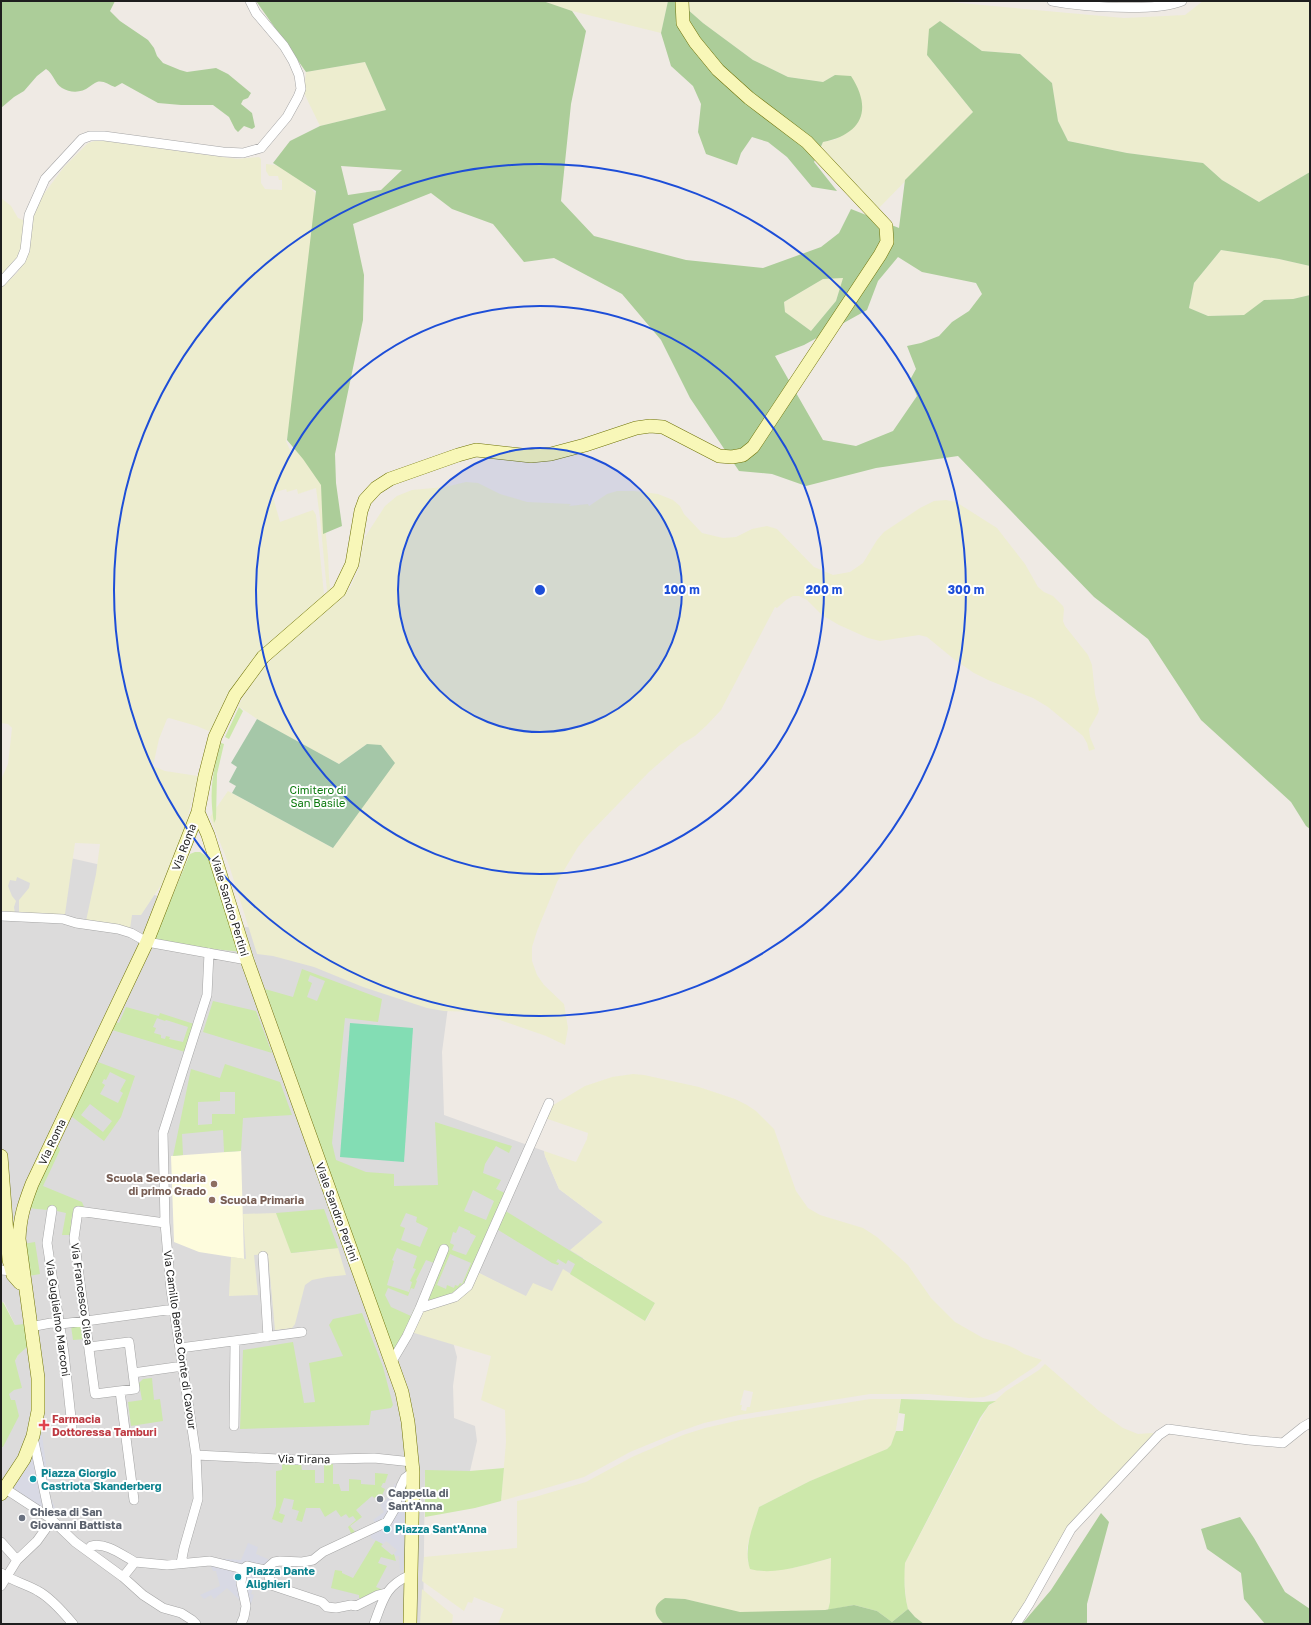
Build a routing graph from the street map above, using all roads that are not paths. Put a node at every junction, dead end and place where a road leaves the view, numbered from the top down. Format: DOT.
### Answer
graph roads {
  1 [pos="250,1"];
  2 [pos="682,1"];
  3 [pos="1052,1"];
  4 [pos="1182,1"];
  5 [pos="1,282"];
  6 [pos="198,812"];
  7 [pos="1,916"];
  8 [pos="147,942"];
  9 [pos="210,954"];
  10 [pos="247,960"];
  11 [pos="549,1103"];
  12 [pos="1,1156"];
  13 [pos="52,1210"];
  14 [pos="166,1223"];
  15 [pos="444,1250"];
  16 [pos="263,1256"];
  17 [pos="6,1271"];
  18 [pos="24,1283"];
  19 [pos="420,1308"];
  20 [pos="174,1309"];
  21 [pos="86,1321"];
  22 [pos="60,1324"];
  23 [pos="30,1327"];
  24 [pos="302,1332"];
  25 [pos="268,1336"];
  26 [pos="235,1342"];
  27 [pos="89,1347"];
  28 [pos="180,1348"];
  29 [pos="391,1363"];
  30 [pos="183,1366"];
  31 [pos="133,1373"];
  32 [pos="120,1391"];
  33 [pos="1310,1423"];
  34 [pos="234,1426"];
  35 [pos="72,1427"];
  36 [pos="33,1436"];
  37 [pos="196,1455"];
  38 [pos="412,1467"];
  39 [pos="2,1489"];
  40 [pos="134,1500"];
  41 [pos="51,1519"];
  42 [pos="1,1542"];
  43 [pos="88,1551"];
  44 [pos="17,1560"];
  45 [pos="135,1562"];
  46 [pos="181,1564"];
  47 [pos="243,1569"];
  48 [pos="265,1570"];
  49 [pos="4,1575"];
  50 [pos="410,1575"];
  51 [pos="123,1577"];
  52 [pos="1,1586"];
  53 [pos="386,1593"];
  54 [pos="72,1624"];
  55 [pos="196,1624"];
  56 [pos="241,1624"];
  57 [pos="374,1624"];
  58 [pos="410,1624"];
  59 [pos="1016,1624"];
  1 -- 5 [label="street"];
  2 -- 6 [label="street, Via Roma"];
  3 -- 4 [label="street"];
  6 -- 8 [label="street, Via Roma"];
  6 -- 10 [label="street, Viale Sandro Pertini"];
  7 -- 8 [label="street"];
  8 -- 9 [label="street"];
  8 -- 18 [label="street, Via Roma"];
  9 -- 10 [label="street"];
  9 -- 14 [label="street, Via Camillo Benso Conte di Cavour"];
  10 -- 29 [label="street, Viale Sandro Pertini"];
  11 -- 19 [label="street"];
  12 -- 17 [label="street"];
  13 -- 22 [label="street, Via Guglielmo Marconi"];
  14 -- 20 [label="street, Via Camillo Benso Conte di Cavour"];
  14 -- 21 [label="street, Via Francesco Cilea"];
  15 -- 19 [label="street"];
  16 -- 25 [label="street"];
  17 -- 18 [label="street"];
  18 -- 23 [label="street, Via Roma"];
  19 -- 29 [label="street"];
  20 -- 21 [label="street"];
  20 -- 28 [label="street, Via Camillo Benso Conte di Cavour"];
  21 -- 22 [label="street"];
  21 -- 27 [label="street, Via Francesco Cilea"];
  22 -- 23 [label="street"];
  22 -- 35 [label="street, Via Guglielmo Marconi"];
  23 -- 36 [label="street, Via Roma"];
  24 -- 25 [label="street"];
  25 -- 26 [label="street"];
  26 -- 28 [label="street"];
  26 -- 34 [label="street"];
  27 -- 31 [label="street"];
  27 -- 32 [label="street, Via Francesco Cilea"];
  28 -- 30 [label="street, Via Camillo Benso Conte di Cavour"];
  29 -- 38 [label="street, Viale Sandro Pertini"];
  30 -- 31 [label="street"];
  30 -- 37 [label="street, Via Camillo Benso Conte di Cavour"];
  31 -- 32 [label="street"];
  32 -- 40 [label="street"];
  33 -- 59 [label="street"];
  36 -- 39 [label="street, Via Roma"];
  36 -- 41 [label="street"];
  37 -- 38 [label="street, Via Tirana"];
  37 -- 46 [label="street, Via Camillo Benso Conte di Cavour"];
  38 -- 48 [label="street"];
  38 -- 50 [label="street, Viale Sandro Pertini"];
  39 -- 41 [label="street"];
  41 -- 43 [label="street"];
  41 -- 44 [label="street"];
  42 -- 44 [label="street"];
  43 -- 45 [label="street"];
  43 -- 51 [label="street"];
  44 -- 49 [label="street"];
  45 -- 46 [label="street"];
  45 -- 51 [label="street"];
  46 -- 47 [label="street"];
  47 -- 48 [label="street"];
  47 -- 56 [label="street"];
  48 -- 53 [label="street"];
  49 -- 52 [label="street"];
  49 -- 54 [label="street"];
  50 -- 53 [label="street"];
  50 -- 58 [label="street, Viale Sandro Pertini"];
  51 -- 55 [label="street"];
  53 -- 57 [label="street"];
}
